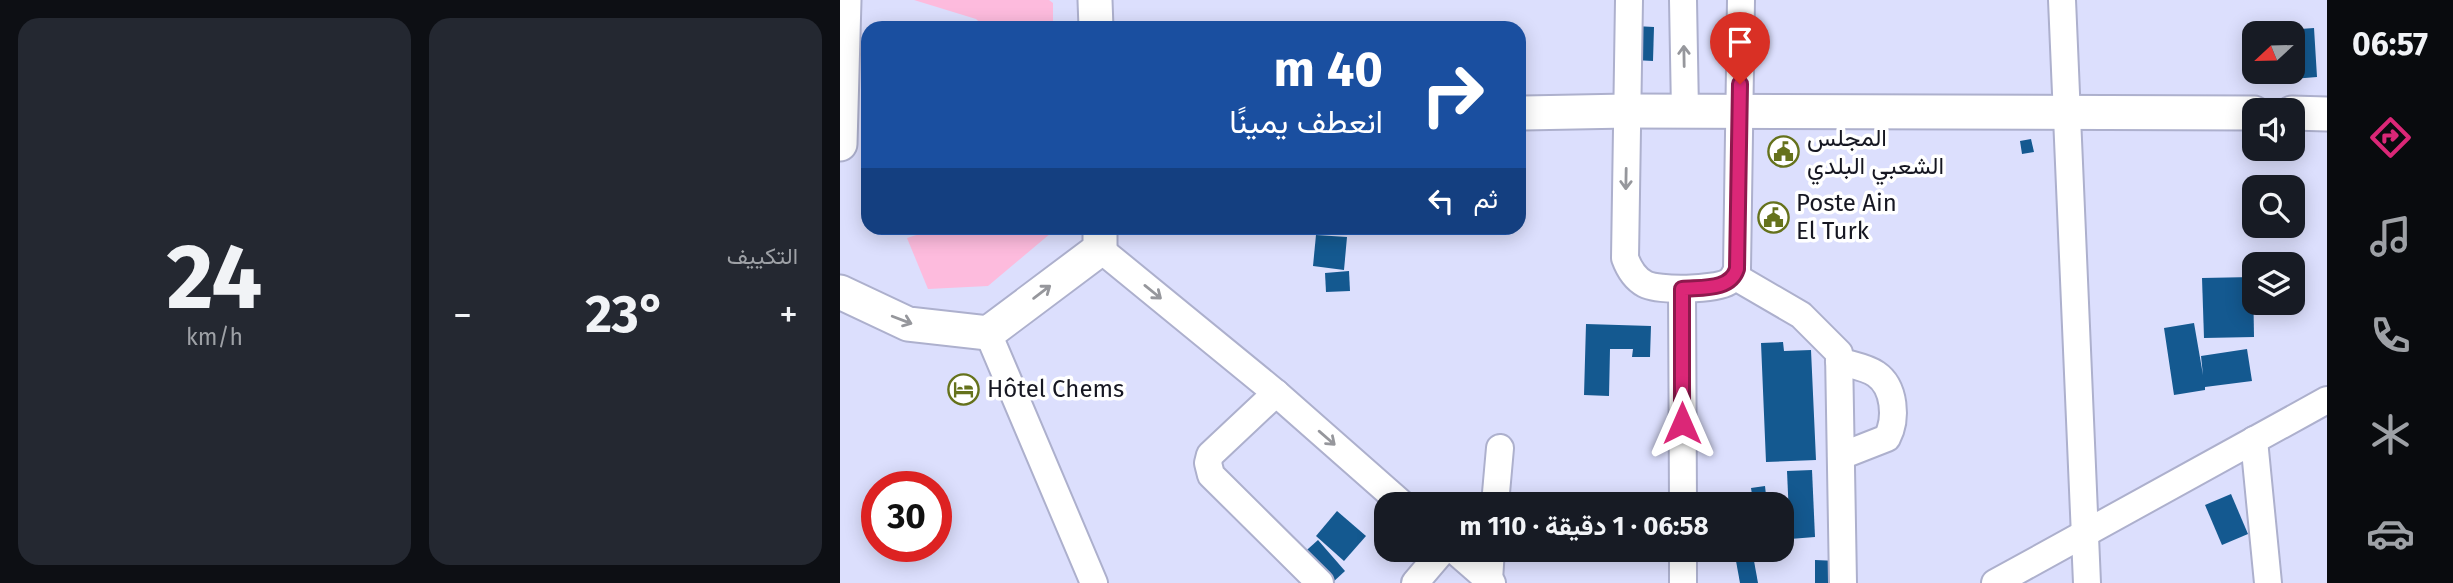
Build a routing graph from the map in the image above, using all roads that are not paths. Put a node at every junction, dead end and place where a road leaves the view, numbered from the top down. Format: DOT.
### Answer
graph roads {
  1 [pos="844,0"];
  2 [pos="1095,0"];
  3 [pos="1629,0"];
  4 [pos="1684,0"];
  5 [pos="1741,0"];
  6 [pos="2062,0"];
  7 [pos="1096,21"];
  8 [pos="841,107"];
  9 [pos="1627,111"];
  10 [pos="1685,111"];
  11 [pos="1739,111"];
  12 [pos="1526,113"];
  13 [pos="2065,113"];
  14 [pos="2242,113"];
  15 [pos="2305,114"];
  16 [pos="2327,114"];
  17 [pos="840,144"];
  18 [pos="1100,238"];
  19 [pos="1734,276"];
  20 [pos="1682,289"];
  21 [pos="840,292"];
  22 [pos="988,333"];
  23 [pos="1839,361"];
  24 [pos="1276,393"];
  25 [pos="2327,400"];
  26 [pos="2254,440"];
  27 [pos="1500,448"];
  28 [pos="1841,456"];
  29 [pos="1388,492"];
  30 [pos="1496,492"];
  31 [pos="1682,492"];
  32 [pos="2085,533"];
  33 [pos="1433,562"];
  34 [pos="1468,562"];
  35 [pos="1491,562"];
  36 [pos="1683,562"];
  37 [pos="1490,582"];
  38 [pos="1094,583"];
  39 [pos="1320,583"];
  40 [pos="1415,583"];
  41 [pos="1683,583"];
  42 [pos="1843,583"];
  43 [pos="1995,583"];
  44 [pos="2087,583"];
  45 [pos="2268,583"];
  1 -- 8 [label="main road"];
  2 -- 7 [label="main road"];
  3 -- 9 [label="street"];
  10 -- 4 [label="street, one-way"];
  5 -- 11 [label="street"];
  6 -- 13 [label="street"];
  8 -- 17 [label="main road"];
  9 -- 10 [label="main road"];
  9 -- 12 [label="main road"];
  9 -- 20 [label="street, one-way"];
  10 -- 11 [label="main road"];
  11 -- 13 [label="main road"];
  11 -- 19 [label="street"];
  13 -- 14 [label="main road"];
  13 -- 32 [label="street"];
  15 -- 16 [label="main road"];
  22 -- 18 [label="main road, one-way"];
  18 -- 24 [label="street, one-way"];
  19 -- 20 [label="street"];
  19 -- 23 [label="street"];
  20 -- 31 [label="street"];
  21 -- 22 [label="main road, one-way"];
  22 -- 38 [label="street"];
  23 -- 28 [label="street"];
  23 -- 28 [label="street"];
  24 -- 29 [label="street, one-way"];
  24 -- 39 [label="street"];
  25 -- 26 [label="street"];
  26 -- 32 [label="street"];
  26 -- 45 [label="street"];
  27 -- 30 [label="street"];
  28 -- 42 [label="street"];
  32 -- 43 [label="street"];
  32 -- 44 [label="street"];
  33 -- 40 [label="street"];
  34 -- 37 [label="street"];
  35 -- 37 [label="street"];
  36 -- 41 [label="street"];
}
